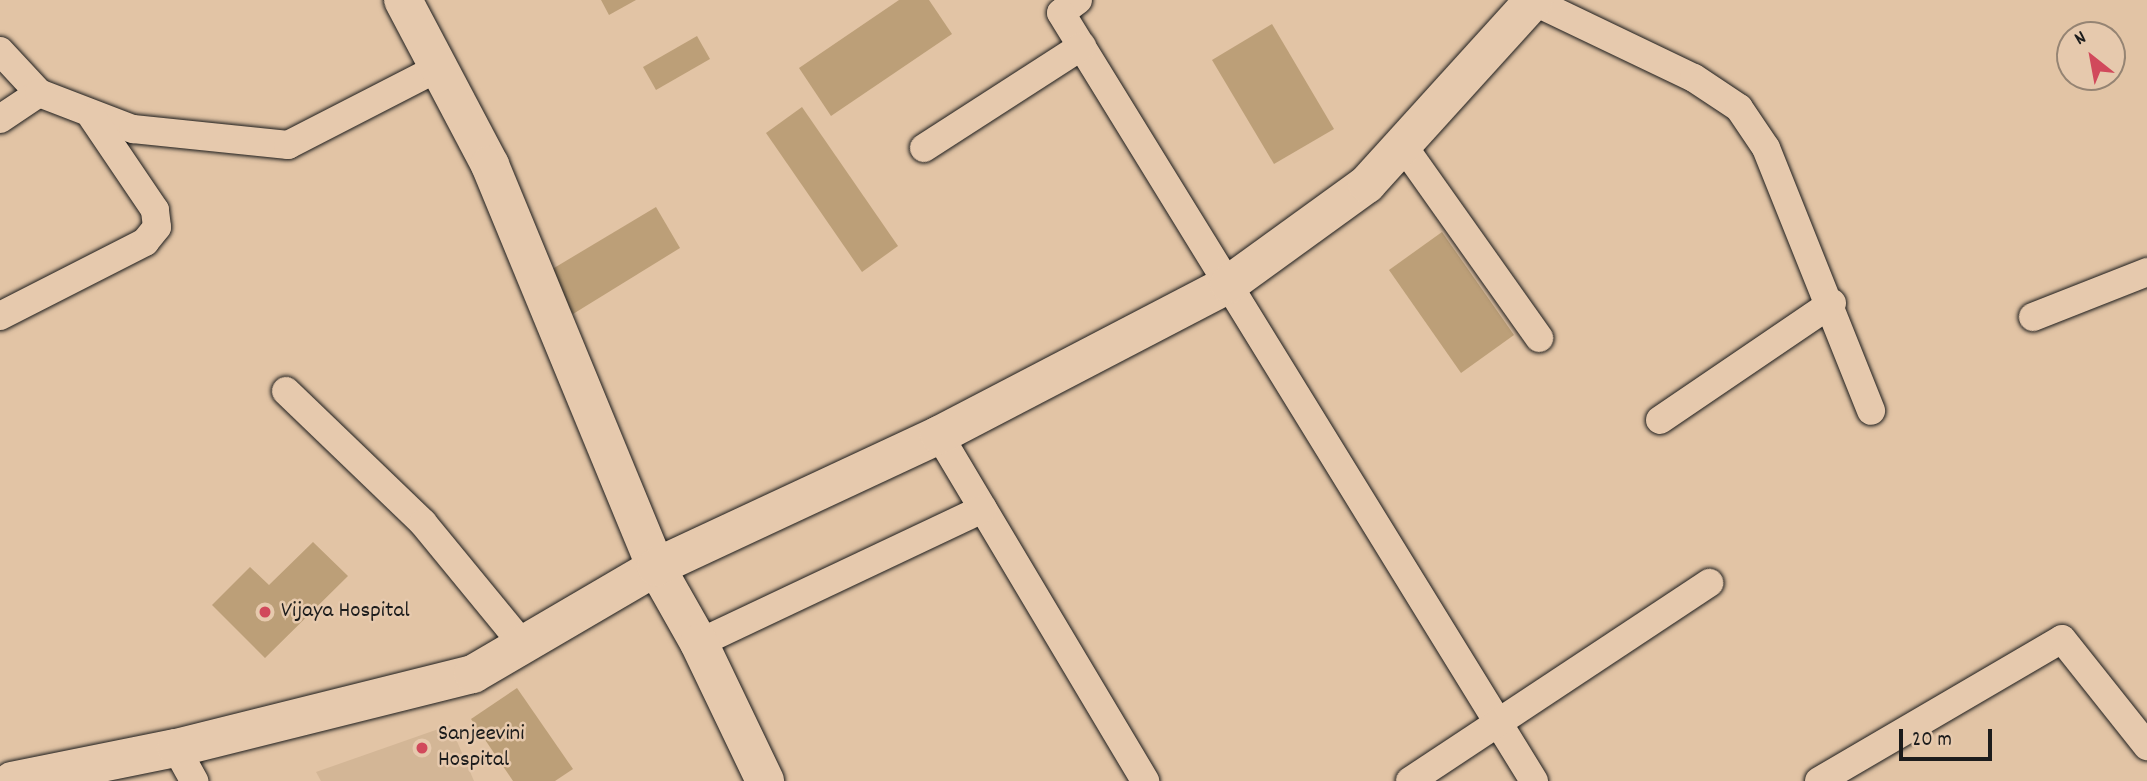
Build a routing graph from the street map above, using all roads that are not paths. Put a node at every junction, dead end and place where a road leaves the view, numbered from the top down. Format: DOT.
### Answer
graph roads {
  1 [pos="403,0"];
  2 [pos="1533,1"];
  3 [pos="1063,4"];
  4 [pos="1082,46"];
  5 [pos="0,51"];
  6 [pos="440,67"];
  7 [pos="39,93"];
  8 [pos="92,117"];
  9 [pos="0,119"];
  10 [pos="1404,147"];
  11 [pos="925,148"];
  12 [pos="2147,272"];
  13 [pos="1229,284"];
  14 [pos="1832,303"];
  15 [pos="0,316"];
  16 [pos="2033,317"];
  17 [pos="1539,338"];
  18 [pos="286,391"];
  19 [pos="1871,411"];
  20 [pos="1660,420"];
  21 [pos="939,435"];
  22 [pos="983,509"];
  23 [pos="656,567"];
  24 [pos="1709,583"];
  25 [pos="699,643"];
  26 [pos="524,648"];
  27 [pos="1497,726"];
  28 [pos="2147,746"];
  29 [pos="176,748"];
  30 [pos="12,781"];
  31 [pos="194,781"];
  32 [pos="765,781"];
  33 [pos="1145,781"];
  34 [pos="1409,781"];
  35 [pos="1534,781"];
  36 [pos="1819,781"];
  1 -- 6 [label="street"];
  2 -- 10 [label="street"];
  2 -- 14 [label="street"];
  3 -- 4 [label="street"];
  4 -- 11 [label="street"];
  4 -- 13 [label="street"];
  5 -- 7 [label="street"];
  6 -- 8 [label="street"];
  6 -- 23 [label="street"];
  7 -- 8 [label="street"];
  7 -- 9 [label="street"];
  8 -- 15 [label="street"];
  10 -- 13 [label="street"];
  10 -- 17 [label="street"];
  12 -- 16 [label="street"];
  13 -- 21 [label="street"];
  13 -- 27 [label="street"];
  14 -- 19 [label="street"];
  14 -- 20 [label="street"];
  18 -- 26 [label="street"];
  21 -- 22 [label="street"];
  21 -- 23 [label="street"];
  22 -- 25 [label="street"];
  22 -- 33 [label="street"];
  23 -- 25 [label="street"];
  23 -- 26 [label="street"];
  24 -- 27 [label="street"];
  25 -- 32 [label="street"];
  26 -- 29 [label="street"];
  27 -- 34 [label="street"];
  27 -- 35 [label="street"];
  28 -- 36 [label="street"];
  29 -- 30 [label="street"];
  29 -- 31 [label="street"];
}
